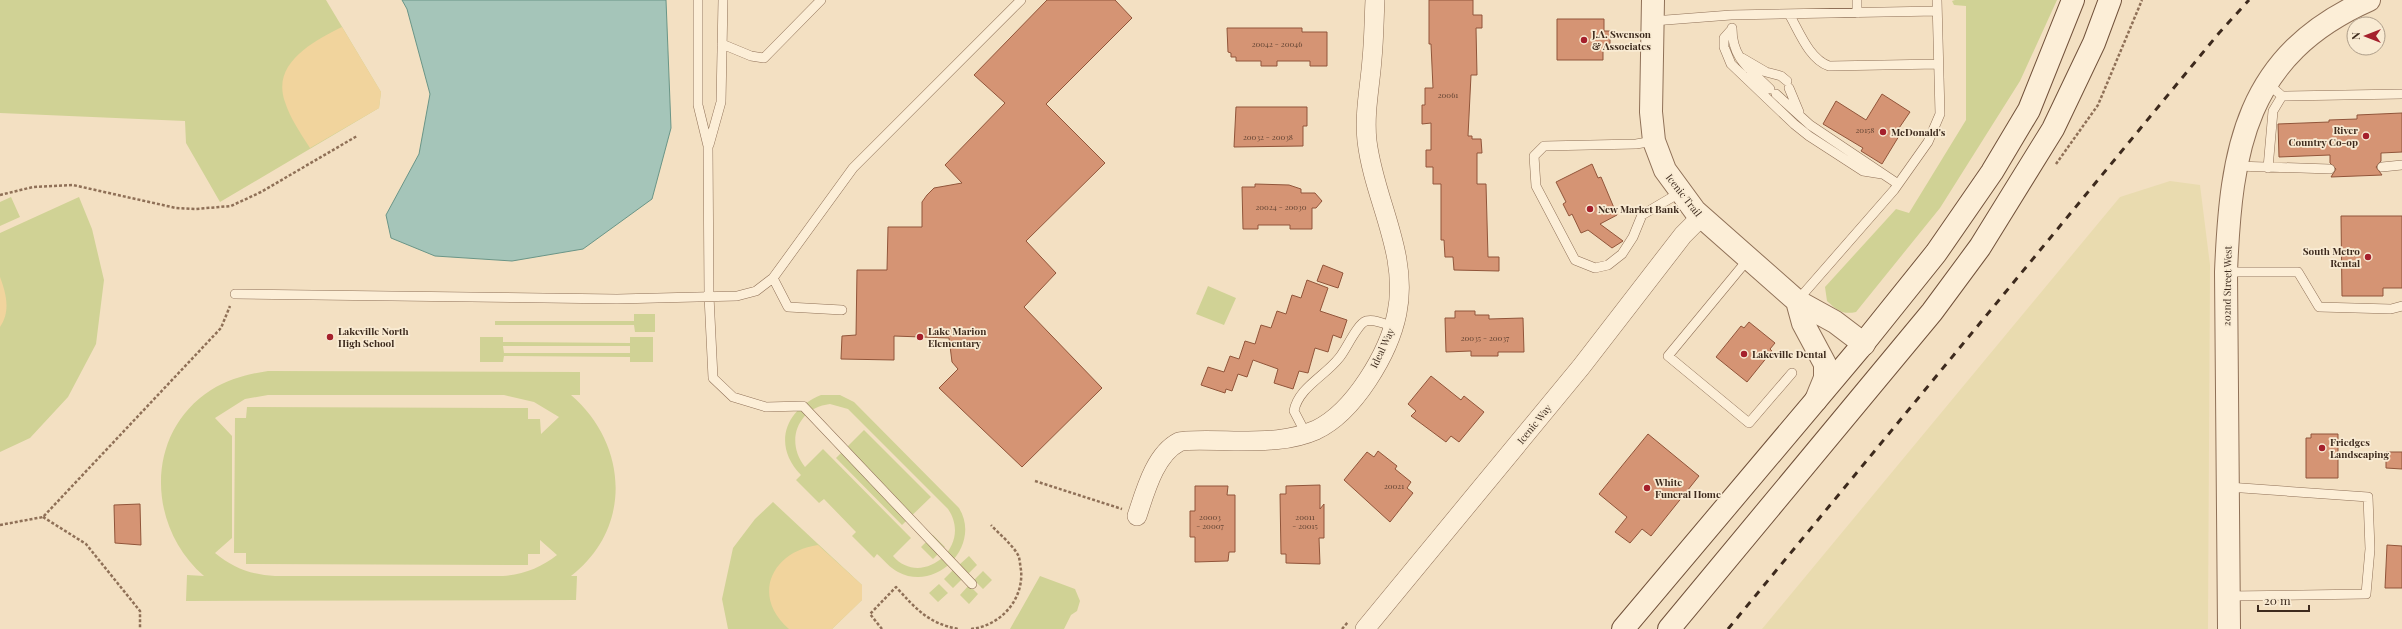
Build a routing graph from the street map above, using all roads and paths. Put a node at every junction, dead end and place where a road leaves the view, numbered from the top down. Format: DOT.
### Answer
graph roads {
  1 [pos="698,0"];
  2 [pos="723,0"];
  3 [pos="821,0"];
  4 [pos="1021,0"];
  5 [pos="1375,0"];
  6 [pos="1857,0"];
  7 [pos="1937,0"];
  8 [pos="2073,0"];
  9 [pos="2110,0"];
  10 [pos="2369,0"];
  11 [pos="1652,11"];
  12 [pos="1937,11"];
  13 [pos="1857,13"];
  14 [pos="1789,14"];
  15 [pos="1731,15"];
  16 [pos="1732,29"];
  17 [pos="722,44"];
  18 [pos="1739,57"];
  19 [pos="1938,64"];
  20 [pos="2274,90"];
  21 [pos="2402,94"];
  22 [pos="1799,115"];
  23 [pos="357,136"];
  24 [pos="1654,141"];
  25 [pos="708,146"];
  26 [pos="2402,165"];
  27 [pos="2235,166"];
  28 [pos="2382,167"];
  29 [pos="2268,168"];
  30 [pos="2330,169"];
  31 [pos="1882,174"];
  32 [pos="1898,184"];
  33 [pos="1681,192"];
  34 [pos="0,196"];
  35 [pos="1701,217"];
  36 [pos="1749,258"];
  37 [pos="2226,272"];
  38 [pos="774,278"];
  39 [pos="235,294"];
  40 [pos="709,296"];
  41 [pos="1796,302"];
  42 [pos="2402,306"];
  43 [pos="842,310"];
  44 [pos="1393,327"];
  45 [pos="1864,344"];
  46 [pos="1792,373"];
  47 [pos="1815,401"];
  48 [pos="1831,431"];
  49 [pos="1306,434"];
  50 [pos="1035,481"];
  51 [pos="2228,487"];
  52 [pos="1137,516"];
  53 [pos="43,517"];
  54 [pos="991,525"];
  55 [pos="0,526"];
  56 [pos="972,584"];
  57 [pos="2229,596"];
  58 [pos="140,629"];
  59 [pos="882,629"];
  60 [pos="958,629"];
  61 [pos="970,629"];
  62 [pos="1365,629"];
  63 [pos="1623,629"];
  64 [pos="1669,629"];
  65 [pos="2229,629"];
  1 -- 25 [label="lane"];
  2 -- 17 [label="lane"];
  3 -- 17 [label="lane"];
  4 -- 38 [label="lane"];
  5 -- 44 [label="street, Ideal Way"];
  6 -- 13 [label="lane"];
  7 -- 12 [label="lane"];
  8 -- 45 [label="main road"];
  9 -- 48 [label="main road"];
  10 -- 20 [label="main road, 202nd Street West"];
  11 -- 15 [label="lane"];
  11 -- 24 [label="main road, Icenic Trail"];
  12 -- 13 [label="lane"];
  12 -- 19 [label="lane"];
  13 -- 14 [label="lane"];
  14 -- 15 [label="lane"];
  14 -- 19 [label="lane"];
  15 -- 16 [label="lane"];
  16 -- 18 [label="lane"];
  16 -- 31 [label="lane"];
  17 -- 25 [label="lane"];
  18 -- 22 [label="lane"];
  18 -- 22 [label="lane"];
  19 -- 32 [label="lane"];
  20 -- 21 [label="lane"];
  20 -- 27 [label="main road, 202nd Street West"];
  20 -- 29 [label="lane"];
  22 -- 31 [label="lane"];
  23 -- 34 [label="path"];
  24 -- 33 [label="main road, Icenic Trail"];
  24 -- 33 [label="lane"];
  25 -- 40 [label="lane"];
  26 -- 28 [label="lane"];
  27 -- 29 [label="lane"];
  27 -- 37 [label="main road, 202nd Street West"];
  29 -- 30 [label="lane"];
  31 -- 32 [label="lane"];
  32 -- 41 [label="lane"];
  33 -- 35 [label="main road, Icenic Trail"];
  35 -- 36 [label="main road, Icenic Trail"];
  35 -- 62 [label="street, Icenic Way"];
  36 -- 41 [label="main road, Icenic Trail"];
  36 -- 46 [label="lane"];
  37 -- 42 [label="lane"];
  37 -- 51 [label="main road, 202nd Street West"];
  38 -- 40 [label="lane"];
  38 -- 43 [label="lane"];
  39 -- 40 [label="lane"];
  39 -- 53 [label="path"];
  40 -- 56 [label="lane"];
  41 -- 45 [label="main road, Icenic Trail"];
  41 -- 47 [label="main road, Icenic Trail"];
  44 -- 49 [label="street, Ideal Way"];
  44 -- 49 [label="lane"];
  45 -- 47 [label="main road"];
  45 -- 48 [label="main road"];
  47 -- 63 [label="main road"];
  48 -- 64 [label="main road"];
  49 -- 52 [label="street, Ideal Way"];
  50 -- 52 [label="path"];
  51 -- 57 [label="main road, 202nd Street West"];
  51 -- 57 [label="lane"];
  53 -- 55 [label="path"];
  53 -- 58 [label="path"];
  54 -- 61 [label="path"];
  57 -- 65 [label="main road, 202nd Street West"];
  59 -- 60 [label="path"];
}
